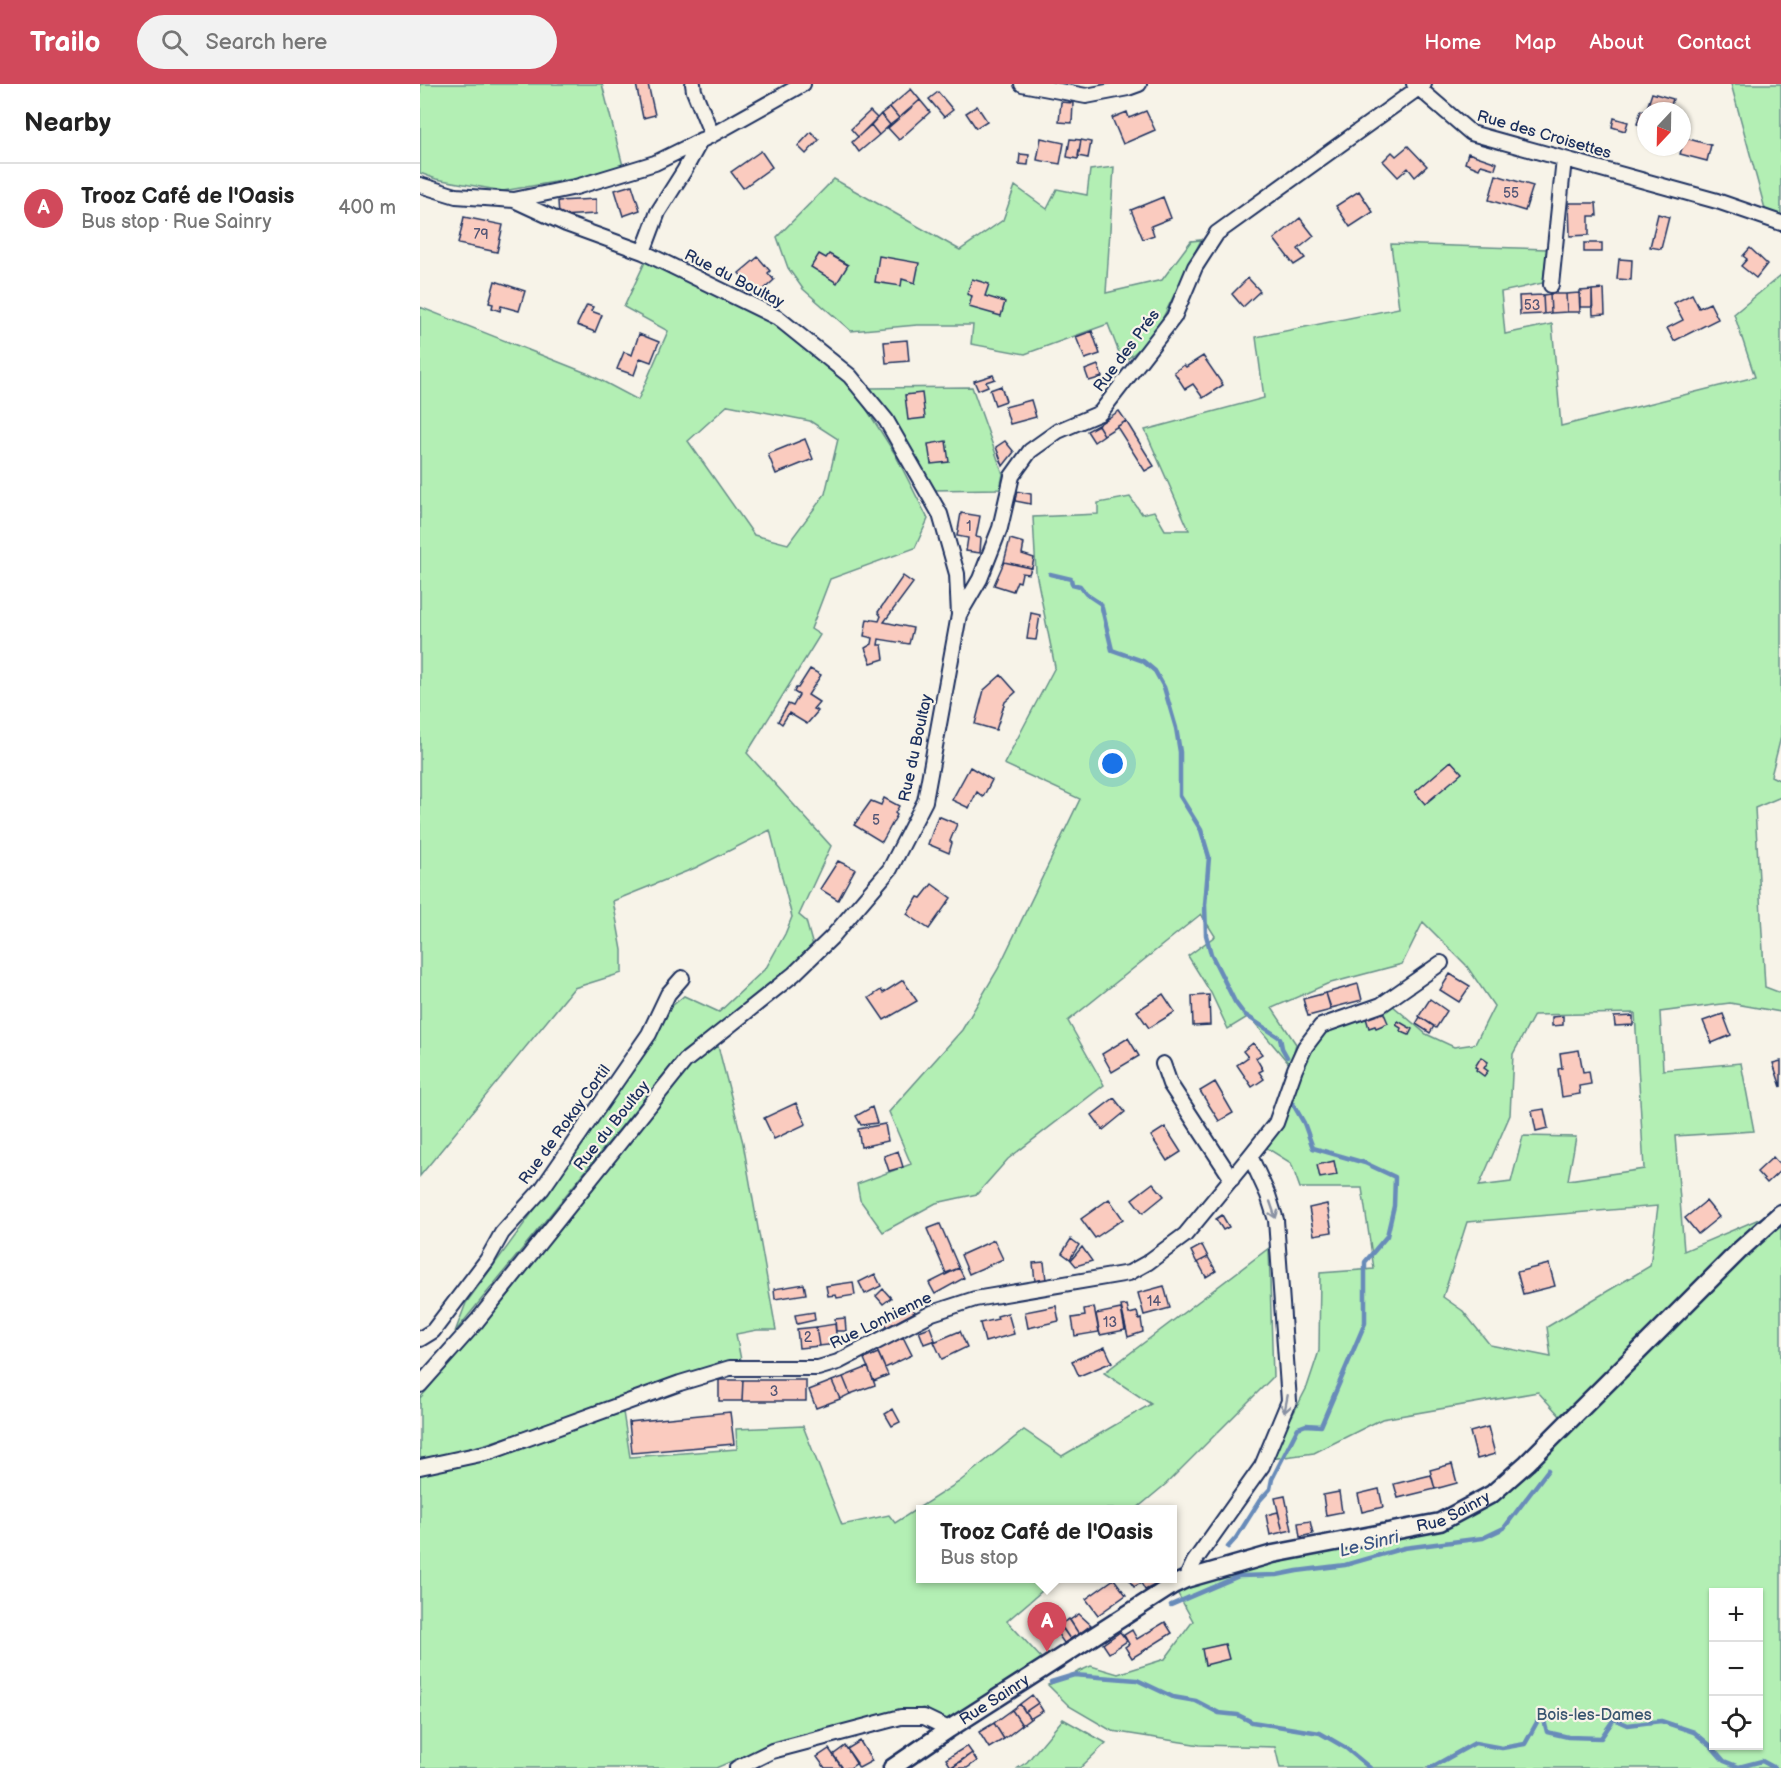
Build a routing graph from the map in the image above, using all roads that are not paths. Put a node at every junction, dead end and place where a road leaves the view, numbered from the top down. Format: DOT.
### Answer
graph roads {
  1 [pos="693,84"];
  2 [pos="803,84"];
  3 [pos="1022,84"];
  4 [pos="1139,84"];
  5 [pos="1419,86"];
  6 [pos="706,138"];
  7 [pos="1564,159"];
  8 [pos="420,185"];
  9 [pos="514,200"];
  10 [pos="1781,223"];
  11 [pos="643,252"];
  12 [pos="1551,285"];
  13 [pos="959,615"];
  14 [pos="1441,963"];
  15 [pos="682,978"];
  16 [pos="1163,1064"];
  17 [pos="1250,1156"];
  18 [pos="1232,1179"];
  19 [pos="1781,1213"];
  20 [pos="420,1339"];
  21 [pos="420,1385"];
  22 [pos="420,1467"];
  23 [pos="1186,1579"];
  24 [pos="949,1729"];
  25 [pos="737,1768"];
  26 [pos="892,1768"];
  1 -- 6 [label="street"];
  2 -- 6 [label="street"];
  3 -- 4 [label="street"];
  5 -- 7 [label="street, Rue des Croisettes"];
  5 -- 13 [label="street, Rue des Prés"];
  6 -- 9 [label="street"];
  6 -- 11 [label="street"];
  7 -- 10 [label="street, Rue des Croisettes"];
  7 -- 12 [label="street"];
  8 -- 9 [label="street"];
  9 -- 11 [label="street, Rue du Boultay"];
  11 -- 13 [label="street, Rue du Boultay"];
  13 -- 21 [label="street, Rue du Boultay"];
  14 -- 17 [label="street, Rue Lonhienne"];
  15 -- 20 [label="street, Rue de Rokay Cortil"];
  16 -- 18 [label="street"];
  17 -- 18 [label="street, Rue Lonhienne"];
  17 -- 23 [label="street, one-way"];
  18 -- 22 [label="street, Rue Lonhienne"];
  19 -- 23 [label="street, Rue Sainry"];
  23 -- 24 [label="street, Rue Sainry"];
  24 -- 25 [label="street"];
  24 -- 26 [label="street, Rue Sainry"];
}
